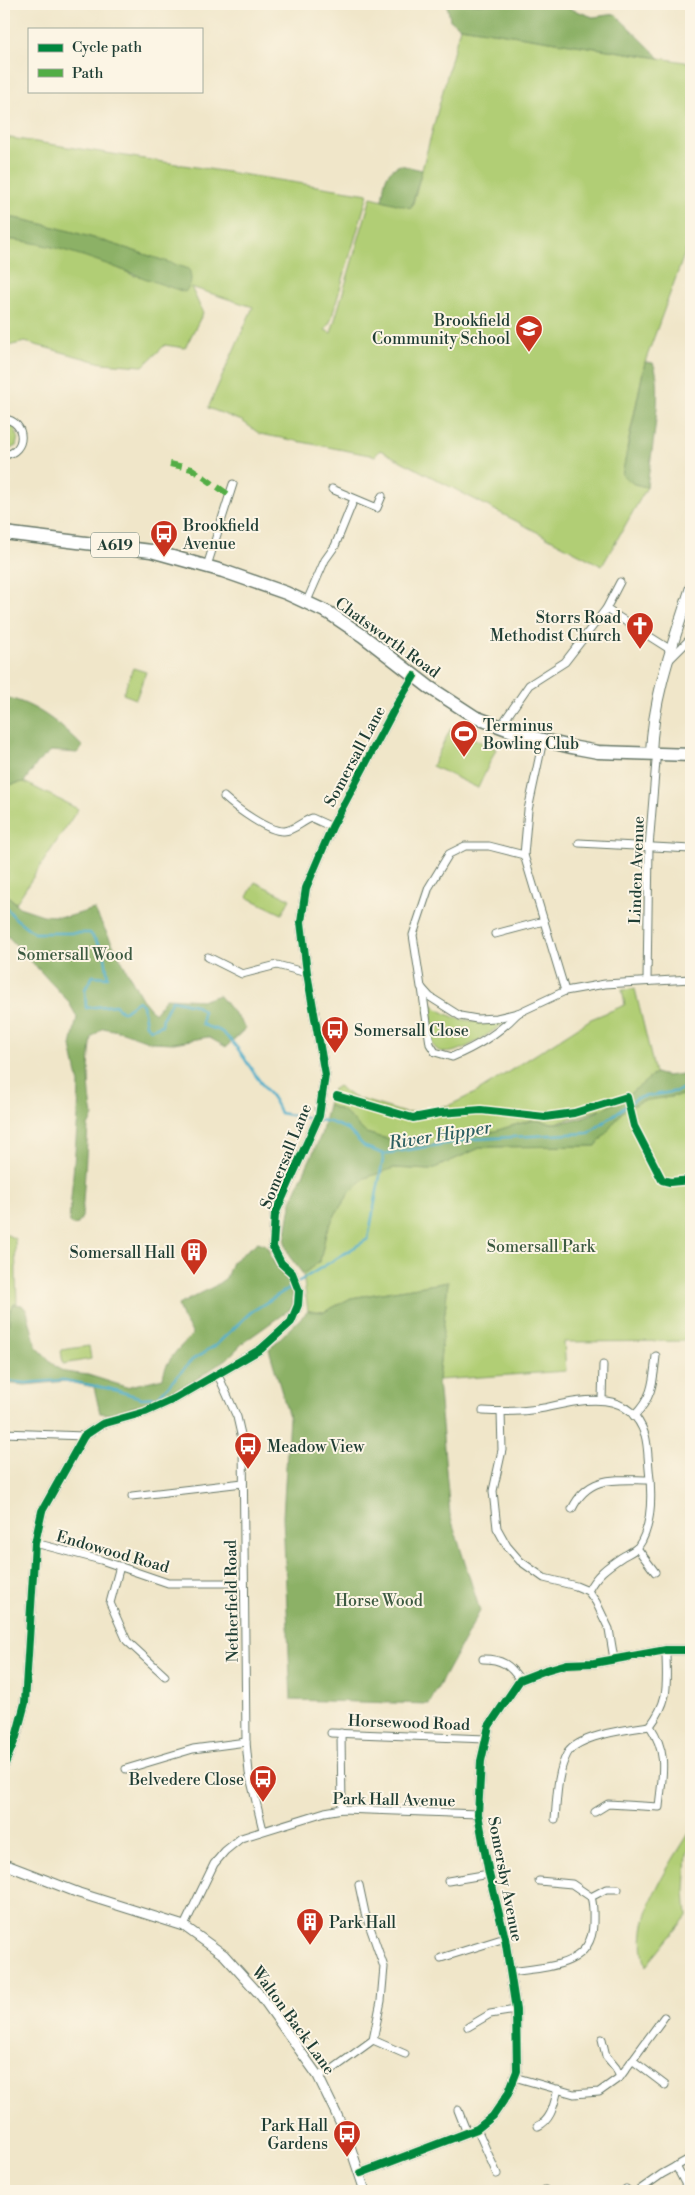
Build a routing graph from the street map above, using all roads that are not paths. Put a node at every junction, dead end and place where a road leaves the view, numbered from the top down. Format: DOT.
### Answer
graph roads {
  1 [pos="4,419"];
  2 [pos="4,455"];
  3 [pos="233,484"];
  4 [pos="332,489"];
  5 [pos="382,496"];
  6 [pos="354,499"];
  7 [pos="4,533"];
  8 [pos="207,566"];
  9 [pos="620,582"];
  10 [pos="691,587"];
  11 [pos="307,601"];
  12 [pos="606,609"];
  13 [pos="691,638"];
  14 [pos="672,650"];
  15 [pos="669,660"];
  16 [pos="414,676"];
  17 [pos="500,727"];
  18 [pos="543,740"];
  19 [pos="691,755"];
  20 [pos="654,757"];
  21 [pos="224,797"];
  22 [pos="332,827"];
  23 [pos="579,843"];
  24 [pos="649,847"];
  25 [pos="691,849"];
  26 [pos="524,854"];
  27 [pos="544,921"];
  28 [pos="496,934"];
  29 [pos="208,957"];
  30 [pos="307,973"];
  31 [pos="691,979"];
  32 [pos="647,980"];
  33 [pos="422,987"];
  34 [pos="565,991"];
  35 [pos="518,1013"];
  36 [pos="656,1356"];
  37 [pos="603,1365"];
  38 [pos="218,1375"];
  39 [pos="602,1400"];
  40 [pos="483,1410"];
  41 [pos="502,1412"];
  42 [pos="634,1416"];
  43 [pos="4,1432"];
  44 [pos="84,1436"];
  45 [pos="650,1480"];
  46 [pos="243,1483"];
  47 [pos="132,1496"];
  48 [pos="572,1509"];
  49 [pos="36,1543"];
  50 [pos="637,1548"];
  51 [pos="120,1566"];
  52 [pos="655,1572"];
  53 [pos="244,1583"];
  54 [pos="588,1591"];
  55 [pos="666,1650"];
  56 [pos="691,1650"];
  57 [pos="483,1659"];
  58 [pos="614,1659"];
  59 [pos="165,1676"];
  60 [pos="520,1680"];
  61 [pos="650,1726"];
  62 [pos="331,1733"];
  63 [pos="341,1733"];
  64 [pos="486,1738"];
  65 [pos="246,1742"];
  66 [pos="4,1766"];
  67 [pos="126,1769"];
  68 [pos="342,1809"];
  69 [pos="595,1812"];
  70 [pos="478,1814"];
  71 [pos="555,1819"];
  72 [pos="263,1830"];
  73 [pos="4,1864"];
  74 [pos="489,1874"];
  75 [pos="448,1881"];
  76 [pos="540,1881"];
  77 [pos="359,1885"];
  78 [pos="618,1889"];
  79 [pos="591,1897"];
  80 [pos="184,1926"];
  81 [pos="505,1938"];
  82 [pos="441,1958"];
  83 [pos="510,1972"];
  84 [pos="516,2010"];
  85 [pos="664,2017"];
  86 [pos="468,2027"];
  87 [pos="602,2039"];
  88 [pos="373,2040"];
  89 [pos="405,2054"];
  90 [pos="632,2060"];
  91 [pos="318,2076"];
  92 [pos="514,2077"];
  93 [pos="620,2077"];
  94 [pos="665,2085"];
  95 [pos="558,2089"];
  96 [pos="458,2110"];
  97 [pos="538,2126"];
  98 [pos="477,2130"];
  99 [pos="466,2134"];
  100 [pos="691,2158"];
  101 [pos="676,2166"];
  102 [pos="361,2173"];
  103 [pos="497,2174"];
  104 [pos="365,2191"];
  105 [pos="638,2191"];
  106 [pos="689,2191"];
  1 -- 2 [label="street"];
  3 -- 8 [label="street"];
  4 -- 6 [label="street"];
  5 -- 6 [label="street"];
  6 -- 11 [label="street"];
  7 -- 8 [label="highway, Chatsworth Road / A619"];
  8 -- 11 [label="highway, Chatsworth Road / A619"];
  9 -- 12 [label="street"];
  10 -- 14 [label="main road"];
  11 -- 16 [label="highway, Chatsworth Road / A619"];
  12 -- 14 [label="street"];
  12 -- 17 [label="street"];
  13 -- 15 [label="street"];
  14 -- 15 [label="main road"];
  15 -- 20 [label="main road"];
  16 -- 17 [label="highway, Chatsworth Road / A619"];
  16 -- 22 [label="street, Somersall Lane"];
  17 -- 18 [label="highway, Chatsworth Road / A619"];
  18 -- 20 [label="highway, Chatsworth Road / A619"];
  18 -- 26 [label="street"];
  19 -- 20 [label="highway, Chatsworth Road / A619"];
  20 -- 24 [label="street, Linden Avenue"];
  21 -- 22 [label="street"];
  22 -- 30 [label="street, Somersall Lane"];
  23 -- 24 [label="street"];
  24 -- 25 [label="street"];
  24 -- 32 [label="street, Linden Avenue"];
  26 -- 27 [label="street"];
  26 -- 33 [label="street"];
  27 -- 28 [label="street"];
  27 -- 34 [label="street"];
  29 -- 30 [label="street"];
  30 -- 38 [label="street, Somersall Lane"];
  31 -- 32 [label="street"];
  32 -- 34 [label="street"];
  33 -- 35 [label="street"];
  33 -- 35 [label="street"];
  34 -- 35 [label="street"];
  36 -- 42 [label="street"];
  37 -- 39 [label="street"];
  38 -- 44 [label="street, Somersall Lane"];
  38 -- 46 [label="street, Netherfield Road"];
  39 -- 41 [label="street"];
  39 -- 42 [label="street"];
  40 -- 41 [label="street"];
  41 -- 54 [label="street"];
  42 -- 45 [label="street"];
  43 -- 44 [label="street"];
  44 -- 49 [label="street, Somersall Lane"];
  45 -- 48 [label="street"];
  45 -- 50 [label="street"];
  46 -- 47 [label="street"];
  46 -- 53 [label="street, Netherfield Road"];
  49 -- 51 [label="street, Endowood Road"];
  49 -- 66 [label="street, Somersall Lane"];
  50 -- 52 [label="street"];
  50 -- 54 [label="street"];
  51 -- 53 [label="street, Endowood Road"];
  51 -- 59 [label="street"];
  53 -- 65 [label="street, Netherfield Road"];
  54 -- 58 [label="street"];
  55 -- 56 [label="street"];
  55 -- 58 [label="street"];
  55 -- 61 [label="street"];
  57 -- 60 [label="street"];
  58 -- 60 [label="street"];
  60 -- 64 [label="street, Somersby Avenue"];
  61 -- 69 [label="street"];
  61 -- 71 [label="street"];
  62 -- 63 [label="street, Horsewood Road"];
  63 -- 64 [label="street, Horsewood Road"];
  63 -- 68 [label="street"];
  64 -- 70 [label="street, Somersby Avenue"];
  65 -- 67 [label="street"];
  65 -- 72 [label="street, Netherfield Road"];
  68 -- 70 [label="street, Park Hall Avenue"];
  68 -- 72 [label="street, Park Hall Avenue"];
  70 -- 74 [label="street, Somersby Avenue"];
  72 -- 80 [label="street, Park Hall Avenue"];
  73 -- 80 [label="street, Walton Back Lane"];
  74 -- 75 [label="street"];
  74 -- 81 [label="street, Somersby Avenue"];
  76 -- 79 [label="street"];
  77 -- 88 [label="street"];
  78 -- 79 [label="street"];
  79 -- 83 [label="street"];
  80 -- 91 [label="street, Walton Back Lane"];
  81 -- 82 [label="street"];
  81 -- 83 [label="street, Somersby Avenue"];
  83 -- 84 [label="street, Somersby Avenue"];
  84 -- 86 [label="street"];
  84 -- 92 [label="street, Somersby Avenue"];
  85 -- 90 [label="street"];
  87 -- 93 [label="street"];
  88 -- 89 [label="street"];
  88 -- 91 [label="street"];
  90 -- 93 [label="street"];
  90 -- 94 [label="street"];
  91 -- 102 [label="street, Walton Back Lane"];
  92 -- 95 [label="street"];
  92 -- 98 [label="street, Somersby Avenue"];
  93 -- 95 [label="street"];
  95 -- 97 [label="street"];
  96 -- 99 [label="street"];
  98 -- 99 [label="street, Somersby Avenue"];
  98 -- 103 [label="street"];
  99 -- 102 [label="street, Somersby Avenue"];
  100 -- 101 [label="street"];
  101 -- 105 [label="street"];
  101 -- 106 [label="street"];
  102 -- 104 [label="street, Walton Back Lane"];
}
